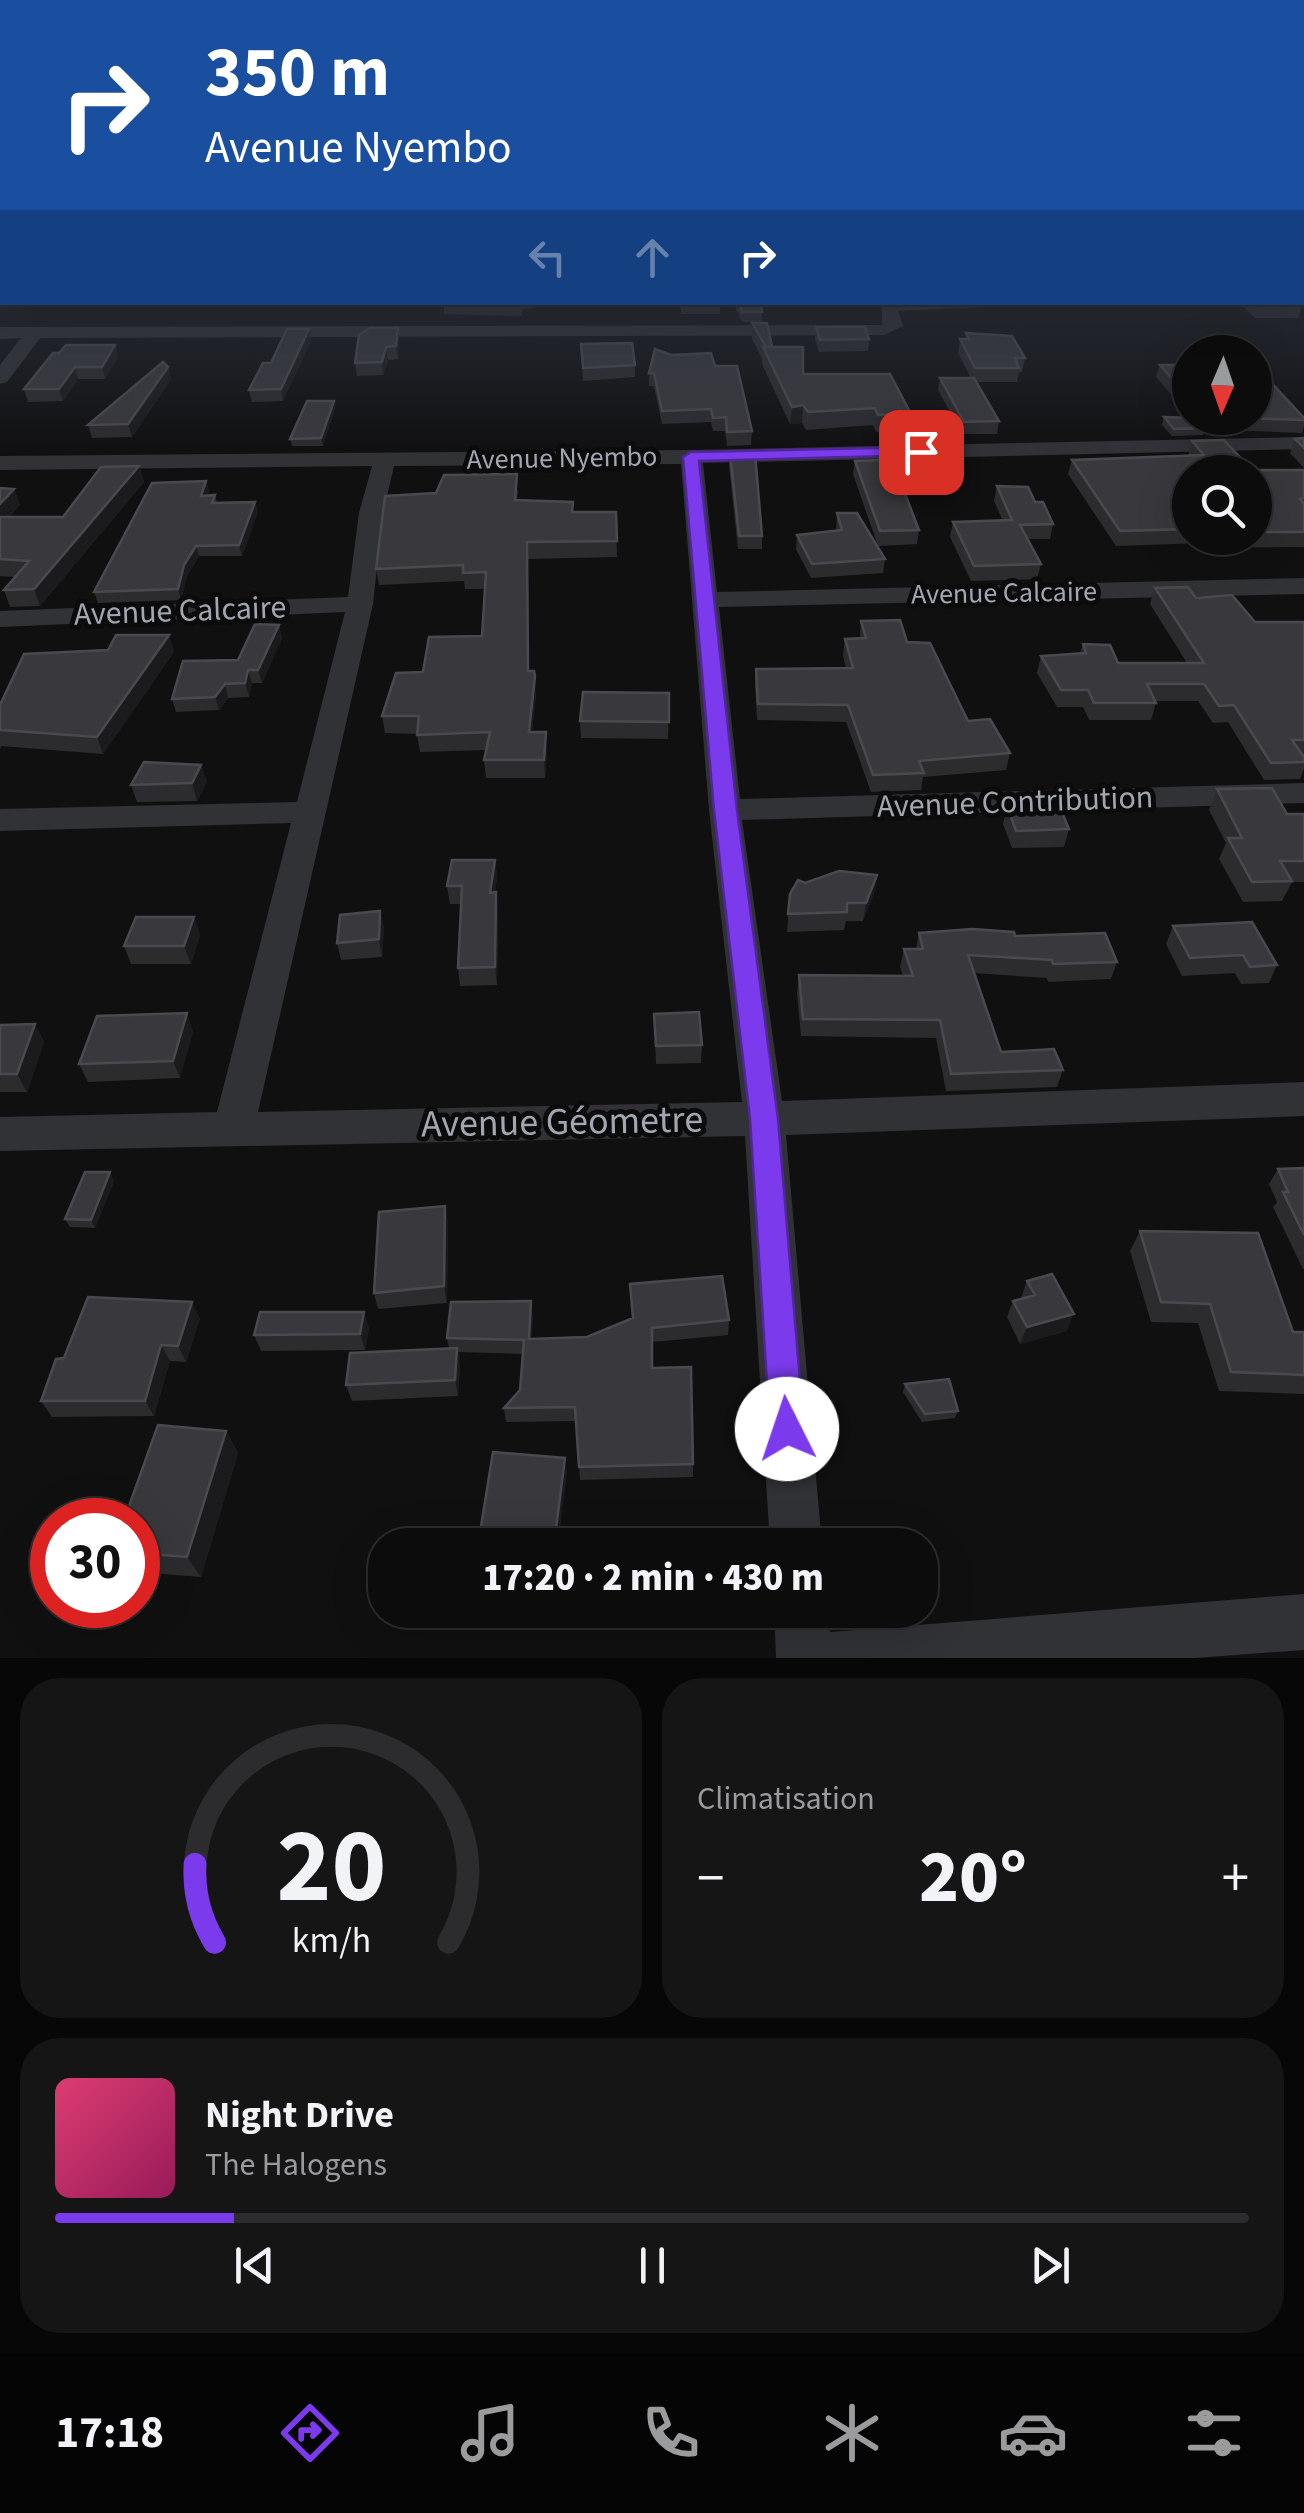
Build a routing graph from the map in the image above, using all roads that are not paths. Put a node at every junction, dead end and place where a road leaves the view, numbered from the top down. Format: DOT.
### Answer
graph roads {
  1 [pos="912,305"];
  2 [pos="0,333"];
  3 [pos="35,333"];
  4 [pos="0,378"];
  5 [pos="1304,443"];
  6 [pos="691,457"];
  7 [pos="384,460"];
  8 [pos="0,463"];
  9 [pos="1304,586"];
  10 [pos="705,600"];
  11 [pos="360,604"];
  12 [pos="0,619"];
  13 [pos="1304,794"];
  14 [pos="726,810"];
  15 [pos="311,812"];
  16 [pos="0,820"];
  17 [pos="1304,1099"];
  18 [pos="764,1119"];
  19 [pos="234,1128"];
  20 [pos="0,1134"];
  21 [pos="795,1528"];
  22 [pos="1304,1622"];
  23 [pos="802,1628"];
  24 [pos="804,1658"];
  25 [pos="834,1658"];
  1 -- 3 [label="street"];
  2 -- 3 [label="street"];
  3 -- 4 [label="street"];
  5 -- 6 [label="street, Avenue Nyembo"];
  6 -- 7 [label="street, Avenue Nyembo"];
  6 -- 10 [label="street"];
  7 -- 8 [label="street, Avenue Nyembo"];
  7 -- 11 [label="street"];
  9 -- 10 [label="street, Avenue Calcaire"];
  10 -- 14 [label="street"];
  11 -- 12 [label="street, Avenue Calcaire"];
  11 -- 15 [label="street"];
  13 -- 14 [label="street, Avenue Contribution"];
  14 -- 18 [label="street"];
  15 -- 16 [label="street"];
  15 -- 19 [label="street"];
  17 -- 18 [label="street, Avenue Géometre"];
  18 -- 19 [label="street, Avenue Géometre"];
  18 -- 21 [label="street"];
  19 -- 20 [label="street, Avenue Géometre"];
  22 -- 25 [label="street"];
  23 -- 24 [label="street"];
}
